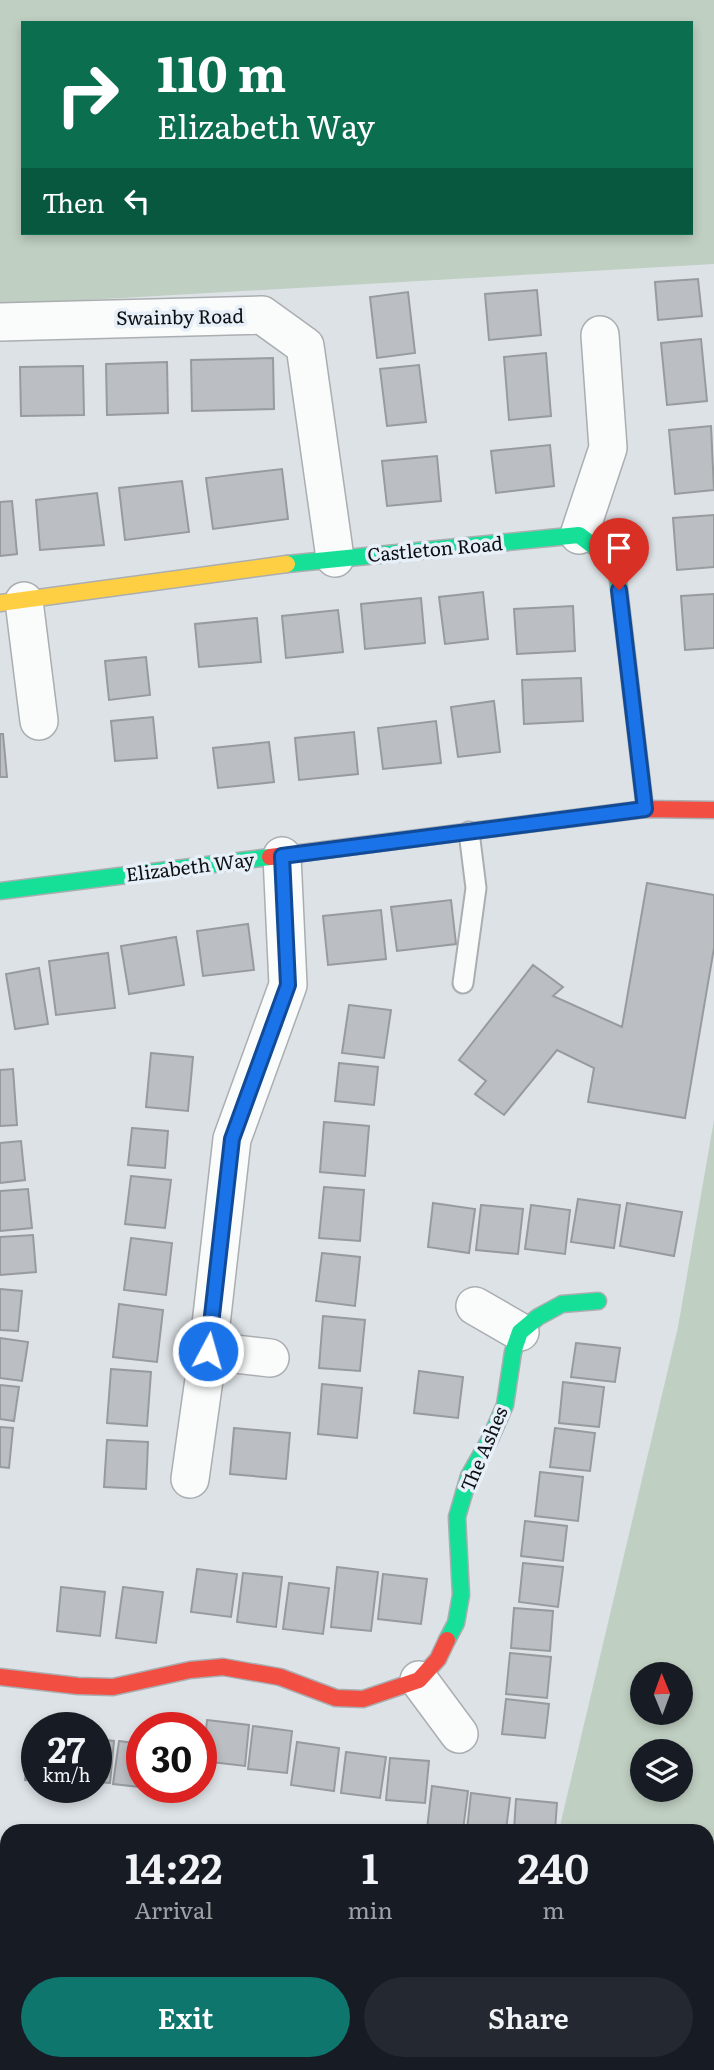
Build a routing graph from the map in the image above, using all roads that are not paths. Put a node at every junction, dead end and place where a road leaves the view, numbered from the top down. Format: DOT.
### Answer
graph roads {
  1 [pos="0,322"];
  2 [pos="600,335"];
  3 [pos="579,535"];
  4 [pos="335,558"];
  5 [pos="12,602"];
  6 [pos="39,721"];
  7 [pos="645,809"];
  8 [pos="714,810"];
  9 [pos="469,832"];
  10 [pos="282,856"];
  11 [pos="0,891"];
  12 [pos="463,983"];
  13 [pos="598,1301"];
  14 [pos="475,1306"];
  15 [pos="520,1332"];
  16 [pos="208,1351"];
  17 [pos="270,1359"];
  18 [pos="190,1479"];
  19 [pos="0,1677"];
  20 [pos="419,1680"];
  21 [pos="458,1734"];
  1 -- 4 [label="street, Swainby Road"];
  2 -- 3 [label="street"];
  3 -- 4 [label="street, Castleton Road"];
  3 -- 7 [label="street"];
  4 -- 5 [label="street, Castleton Road"];
  5 -- 6 [label="street"];
  7 -- 8 [label="street, Elizabeth Way"];
  7 -- 9 [label="street, Elizabeth Way"];
  9 -- 10 [label="street, Elizabeth Way"];
  9 -- 12 [label="lane"];
  10 -- 11 [label="street, Elizabeth Way"];
  10 -- 16 [label="street"];
  13 -- 15 [label="street"];
  14 -- 15 [label="street"];
  15 -- 20 [label="street, The Ashes"];
  16 -- 17 [label="street"];
  16 -- 18 [label="street"];
  19 -- 20 [label="street"];
  20 -- 21 [label="street"];
}
